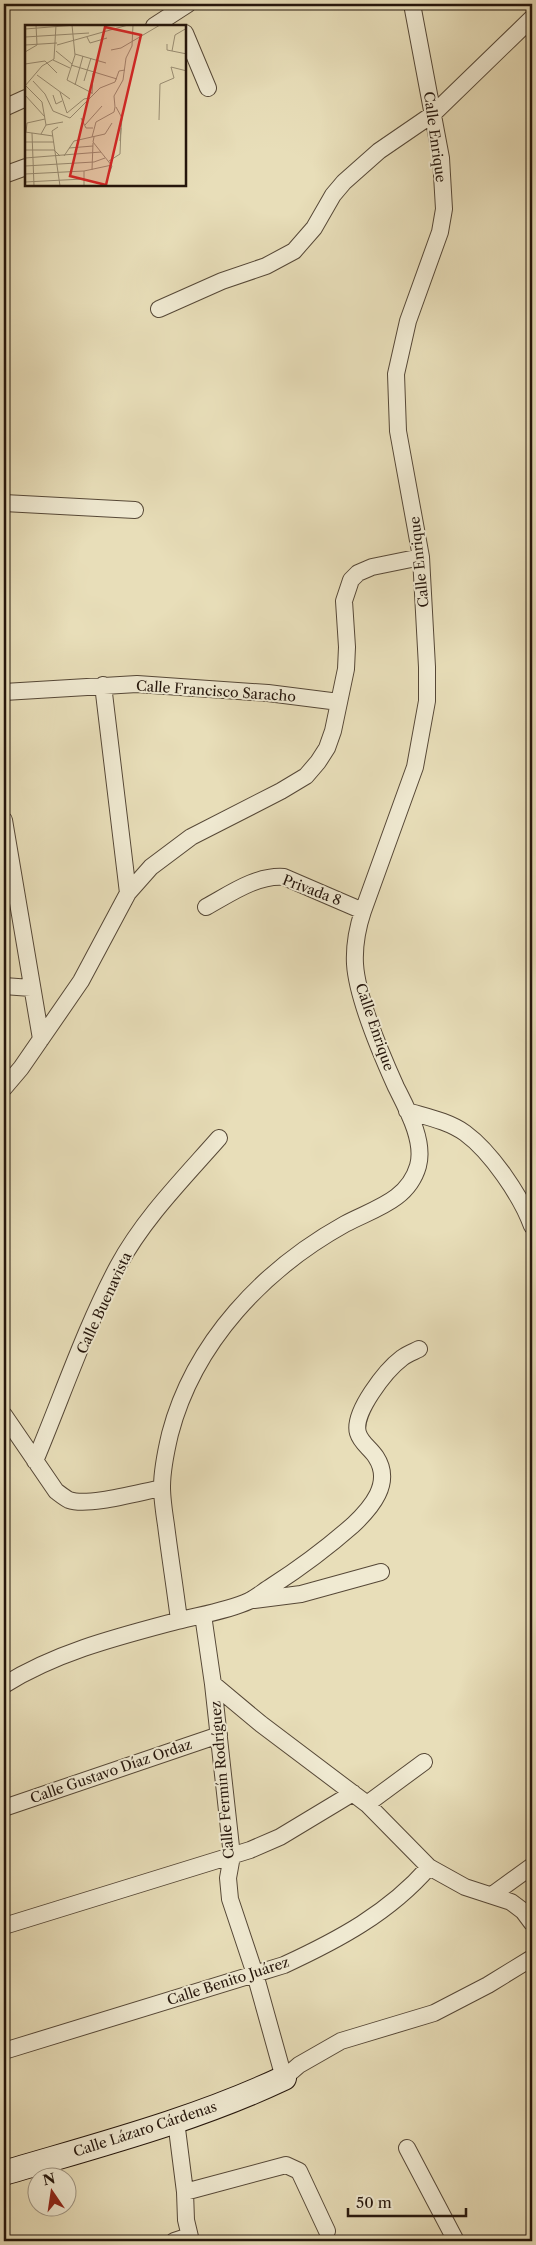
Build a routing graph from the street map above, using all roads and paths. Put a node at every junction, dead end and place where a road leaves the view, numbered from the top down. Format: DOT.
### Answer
graph roads {
  1 [pos="412,4"];
  2 [pos="182,14"];
  3 [pos="532,18"];
  4 [pos="156,25"];
  5 [pos="186,35"];
  6 [pos="208,88"];
  7 [pos="25,98"];
  8 [pos="4,108"];
  9 [pos="433,114"];
  10 [pos="25,167"];
  11 [pos="4,175"];
  12 [pos="159,309"];
  13 [pos="4,503"];
  14 [pos="135,510"];
  15 [pos="421,557"];
  16 [pos="103,685"];
  17 [pos="4,692"];
  18 [pos="339,702"];
  19 [pos="4,820"];
  20 [pos="128,893"];
  21 [pos="206,907"];
  22 [pos="363,911"];
  23 [pos="4,986"];
  24 [pos="31,988"];
  25 [pos="41,1039"];
  26 [pos="21,1068"];
  27 [pos="4,1074"];
  28 [pos="4,1088"];
  29 [pos="407,1111"];
  30 [pos="218,1138"];
  31 [pos="532,1226"];
  32 [pos="419,1349"];
  33 [pos="4,1416"];
  34 [pos="35,1461"];
  35 [pos="162,1488"];
  36 [pos="381,1572"];
  37 [pos="249,1601"];
  38 [pos="203,1615"];
  39 [pos="179,1620"];
  40 [pos="213,1684"];
  41 [pos="4,1685"];
  42 [pos="219,1735"];
  43 [pos="424,1762"];
  44 [pos="353,1793"];
  45 [pos="367,1804"];
  46 [pos="4,1808"];
  47 [pos="232,1856"];
  48 [pos="532,1866"];
  49 [pos="429,1867"];
  50 [pos="492,1895"];
  51 [pos="532,1923"];
  52 [pos="4,1926"];
  53 [pos="532,1958"];
  54 [pos="256,1974"];
  55 [pos="4,2051"];
  56 [pos="284,2078"];
  57 [pos="176,2121"];
  58 [pos="407,2148"];
  59 [pos="4,2173"];
  60 [pos="185,2192"];
  61 [pos="327,2231"];
  62 [pos="190,2239"];
  63 [pos="174,2241"];
  64 [pos="456,2241"];
  1 -- 9 [label="street, Calle Enrique"];
  2 -- 4 [label="street"];
  3 -- 9 [label="street"];
  5 -- 6 [label="street"];
  7 -- 8 [label="street"];
  9 -- 12 [label="street"];
  9 -- 15 [label="street, Calle Enrique"];
  10 -- 11 [label="street"];
  13 -- 14 [label="street"];
  15 -- 18 [label="street"];
  15 -- 22 [label="street, Calle Enrique"];
  16 -- 17 [label="street, Calle Francisco Saracho"];
  16 -- 18 [label="street, Calle Francisco Saracho"];
  16 -- 20 [label="street"];
  18 -- 20 [label="street"];
  19 -- 24 [label="street"];
  20 -- 25 [label="street"];
  21 -- 22 [label="street, Privada 8"];
  22 -- 29 [label="street, Calle Enrique"];
  23 -- 24 [label="street"];
  24 -- 25 [label="street"];
  25 -- 26 [label="street"];
  26 -- 27 [label="street"];
  26 -- 28 [label="street"];
  29 -- 31 [label="street"];
  29 -- 35 [label="street, Calle Enrique"];
  30 -- 34 [label="street, Calle Buenavista"];
  32 -- 37 [label="street"];
  33 -- 34 [label="street"];
  34 -- 35 [label="street"];
  35 -- 39 [label="street, Calle Enrique"];
  36 -- 37 [label="street"];
  37 -- 38 [label="street"];
  38 -- 39 [label="street"];
  38 -- 40 [label="street, Calle Fermín Rodríguez"];
  39 -- 41 [label="street"];
  40 -- 42 [label="street, Calle Fermín Rodríguez"];
  40 -- 44 [label="street"];
  42 -- 46 [label="street, Calle Gustavo Díaz Ordaz"];
  42 -- 47 [label="street, Calle Fermín Rodríguez"];
  43 -- 45 [label="street"];
  44 -- 45 [label="street"];
  44 -- 47 [label="street"];
  45 -- 49 [label="street"];
  47 -- 52 [label="street"];
  47 -- 54 [label="street, Calle Fermín Rodríguez"];
  48 -- 50 [label="street"];
  49 -- 50 [label="street"];
  49 -- 54 [label="street, Calle Benito Juárez"];
  50 -- 51 [label="street"];
  53 -- 56 [label="street"];
  54 -- 55 [label="street, Calle Benito Juárez"];
  54 -- 56 [label="street, Calle Fermín Rodríguez"];
  56 -- 57 [label="street, Calle Lázaro Cárdenas"];
  57 -- 59 [label="street, Calle Lázaro Cárdenas"];
  57 -- 60 [label="street"];
  58 -- 64 [label="street"];
  60 -- 61 [label="street"];
  60 -- 62 [label="street"];
  62 -- 63 [label="street"];
}
